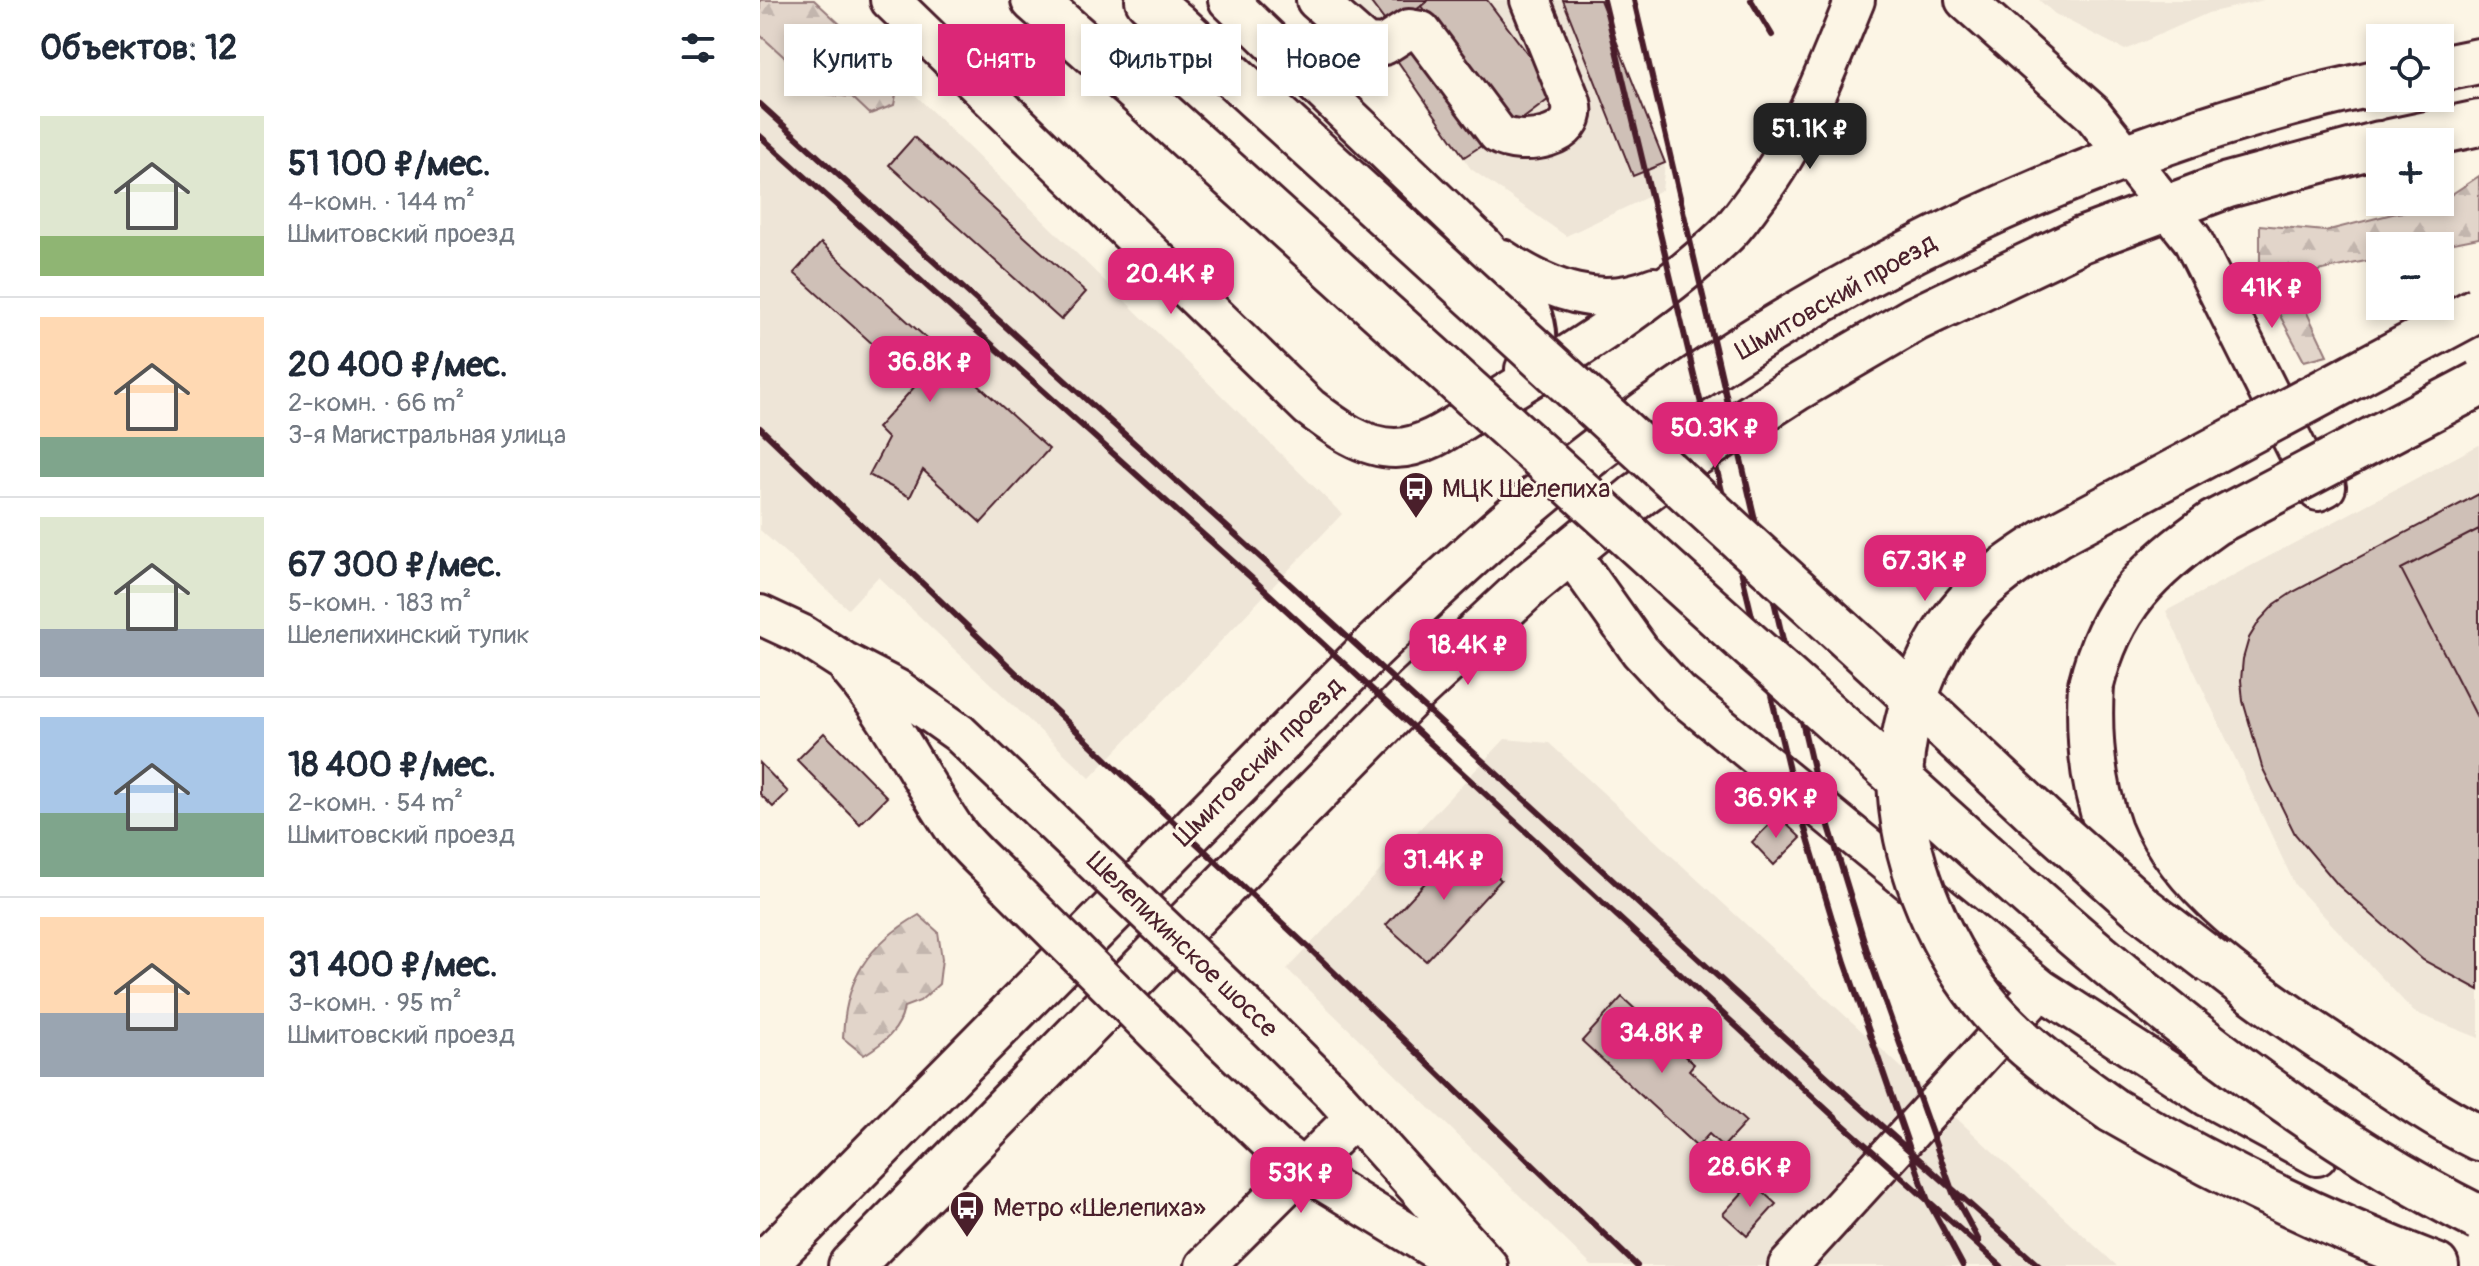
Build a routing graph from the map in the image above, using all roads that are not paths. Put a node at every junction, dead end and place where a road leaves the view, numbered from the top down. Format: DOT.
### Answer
graph roads {
  1 [pos="890,0"];
  2 [pos="1034,0"];
  3 [pos="1228,0"];
  4 [pos="1316,0"];
  5 [pos="1530,0"];
  6 [pos="1855,0"];
  7 [pos="1965,0"];
  8 [pos="1162,13"];
  9 [pos="2479,61"];
  10 [pos="2454,66"];
  11 [pos="2366,86"];
  12 [pos="2479,123"];
  13 [pos="2454,128"];
  14 [pos="2366,148"];
  15 [pos="2127,155"];
  16 [pos="2167,207"];
  17 [pos="1484,246"];
  18 [pos="1675,278"];
  19 [pos="2479,309"];
  20 [pos="2479,384"];
  21 [pos="1502,395"];
  22 [pos="2479,408"];
  23 [pos="1569,551"];
  24 [pos="760,615"];
  25 [pos="843,661"];
  26 [pos="2214,963"];
  27 [pos="2041,989"];
  28 [pos="1354,1118"];
  29 [pos="2479,1138"];
  30 [pos="2317,1156"];
  31 [pos="1303,1169"];
  32 [pos="2479,1218"];
  33 [pos="762,1266"];
  34 [pos="851,1266"];
  35 [pos="1205,1266"];
  36 [pos="1462,1266"];
  37 [pos="1488,1266"];
  38 [pos="1788,1266"];
  39 [pos="2436,1266"];
  1 -- 21 [label="street"];
  2 -- 32 [label="main road, bridge"];
  3 -- 17 [label="street"];
  4 -- 5 [label="street"];
  6 -- 18 [label="street"];
  7 -- 15 [label="street"];
  8 -- 26 [label="main road, bridge"];
  9 -- 10 [label="main road"];
  11 -- 15 [label="main road, Шмитовский проезд"];
  12 -- 13 [label="main road"];
  14 -- 16 [label="main road"];
  15 -- 16 [label="street"];
  15 -- 33 [label="main road, Шмитовский проезд"];
  16 -- 22 [label="street"];
  16 -- 23 [label="main road"];
  17 -- 18 [label="street"];
  17 -- 21 [label="street"];
  18 -- 21 [label="street"];
  19 -- 39 [label="main road, bridge"];
  20 -- 26 [label="main road, bridge"];
  23 -- 27 [label="street"];
  23 -- 34 [label="main road"];
  24 -- 25 [label="street, Шелепихинское шоссе"];
  25 -- 28 [label="street, Шелепихинское шоссе, bridge"];
  25 -- 31 [label="street, Шелепихинское шоссе, bridge"];
  26 -- 29 [label="main road"];
  27 -- 30 [label="street"];
  27 -- 38 [label="street"];
  28 -- 31 [label="street"];
  28 -- 37 [label="street, Шелепихинское шоссе"];
  31 -- 35 [label="street"];
  31 -- 36 [label="street, Шелепихинское шоссе"];
}
